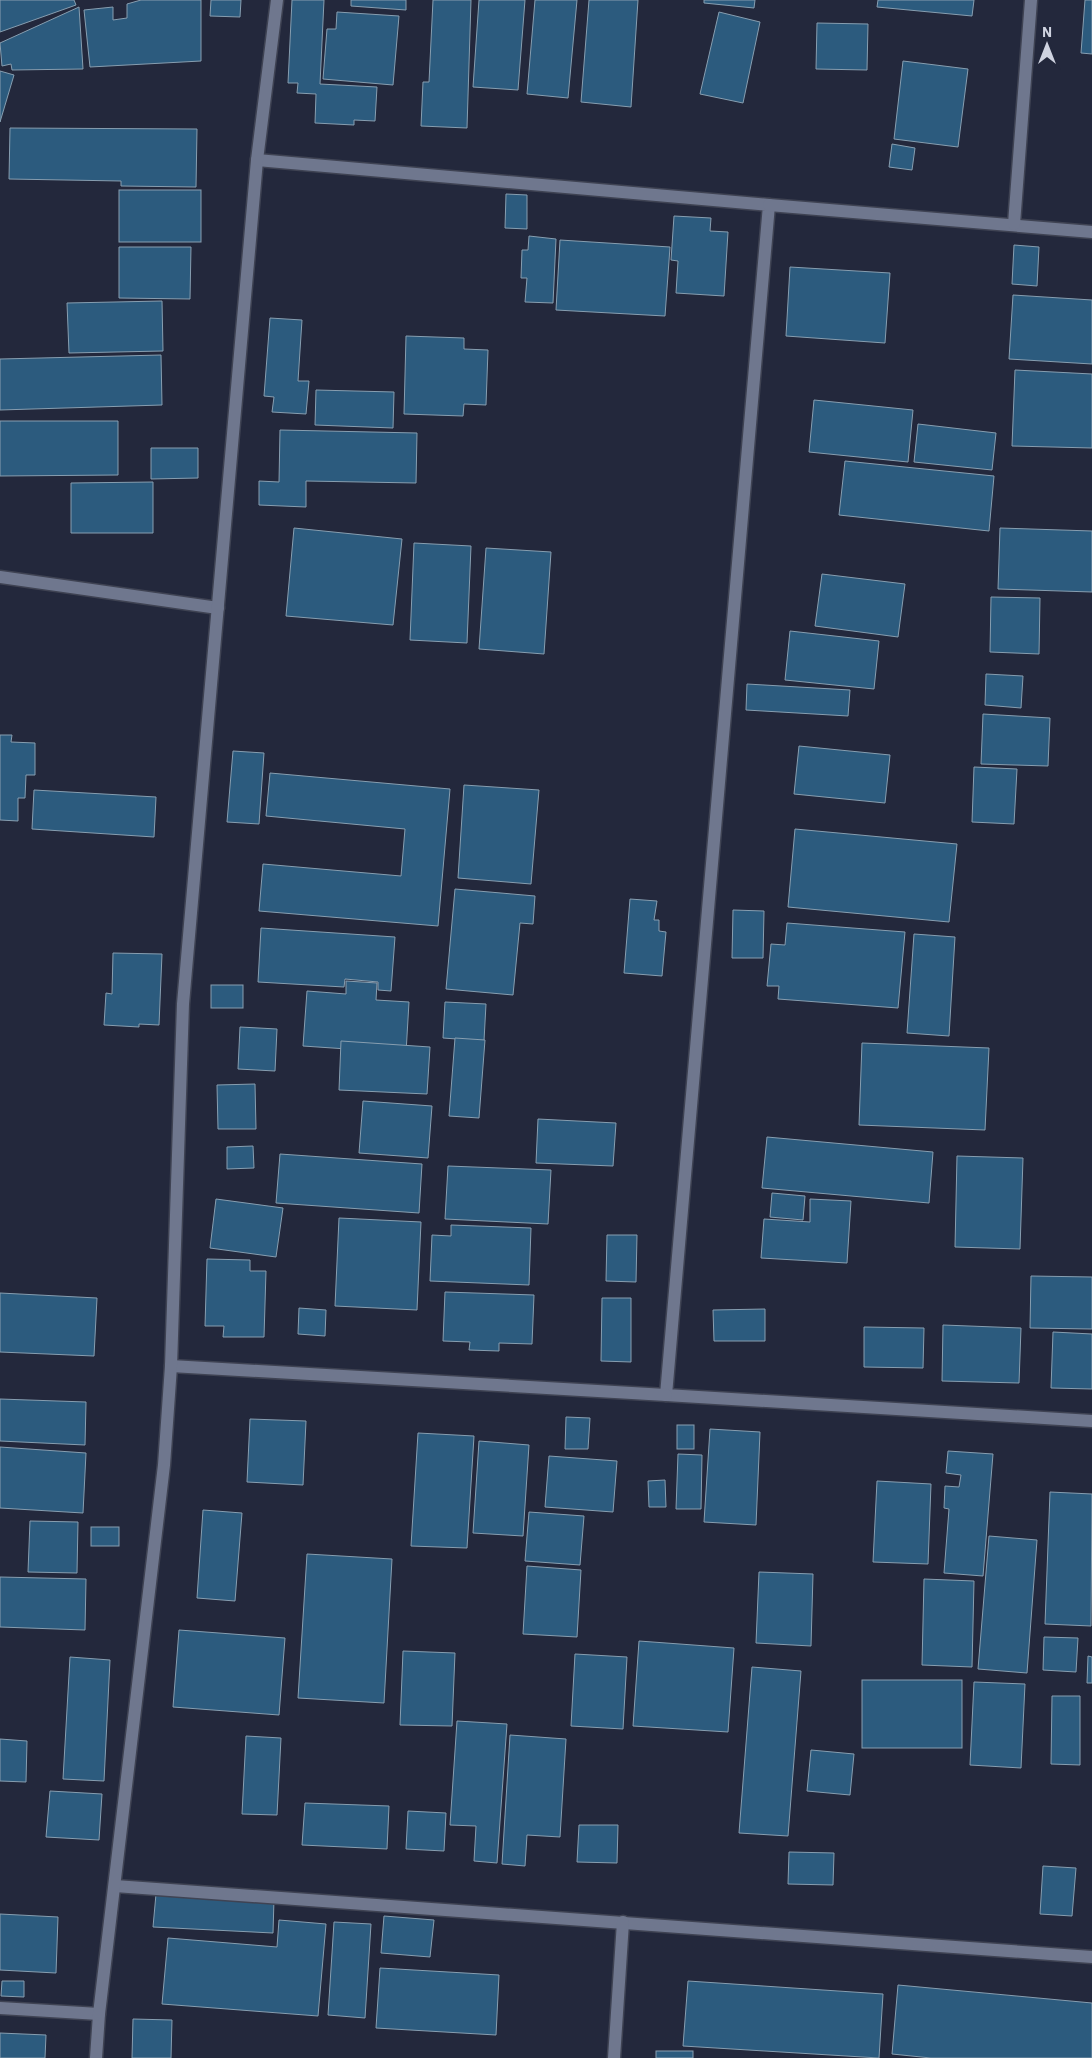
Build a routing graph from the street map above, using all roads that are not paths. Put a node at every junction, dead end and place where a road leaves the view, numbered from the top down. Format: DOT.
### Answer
graph roads {
  1 [pos="277,0"];
  2 [pos="1031,0"];
  3 [pos="257,160"];
  4 [pos="769,205"];
  5 [pos="1014,224"];
  6 [pos="1092,232"];
  7 [pos="0,577"];
  8 [pos="218,608"];
  9 [pos="170,1366"];
  10 [pos="666,1395"];
  11 [pos="1092,1421"];
  12 [pos="114,1886"];
  13 [pos="623,1922"];
  14 [pos="1092,1957"];
  15 [pos="0,2008"];
  16 [pos="99,2014"];
  17 [pos="96,2058"];
  18 [pos="614,2058"];
  1 -- 3 [label="street"];
  2 -- 5 [label="street"];
  3 -- 4 [label="street"];
  3 -- 8 [label="street"];
  4 -- 5 [label="street"];
  4 -- 10 [label="street"];
  5 -- 6 [label="street"];
  7 -- 8 [label="street"];
  8 -- 9 [label="street"];
  9 -- 10 [label="street"];
  9 -- 12 [label="street"];
  10 -- 11 [label="street"];
  12 -- 13 [label="street"];
  12 -- 16 [label="street"];
  13 -- 14 [label="street"];
  13 -- 18 [label="street"];
  15 -- 16 [label="street"];
  16 -- 17 [label="street"];
}
